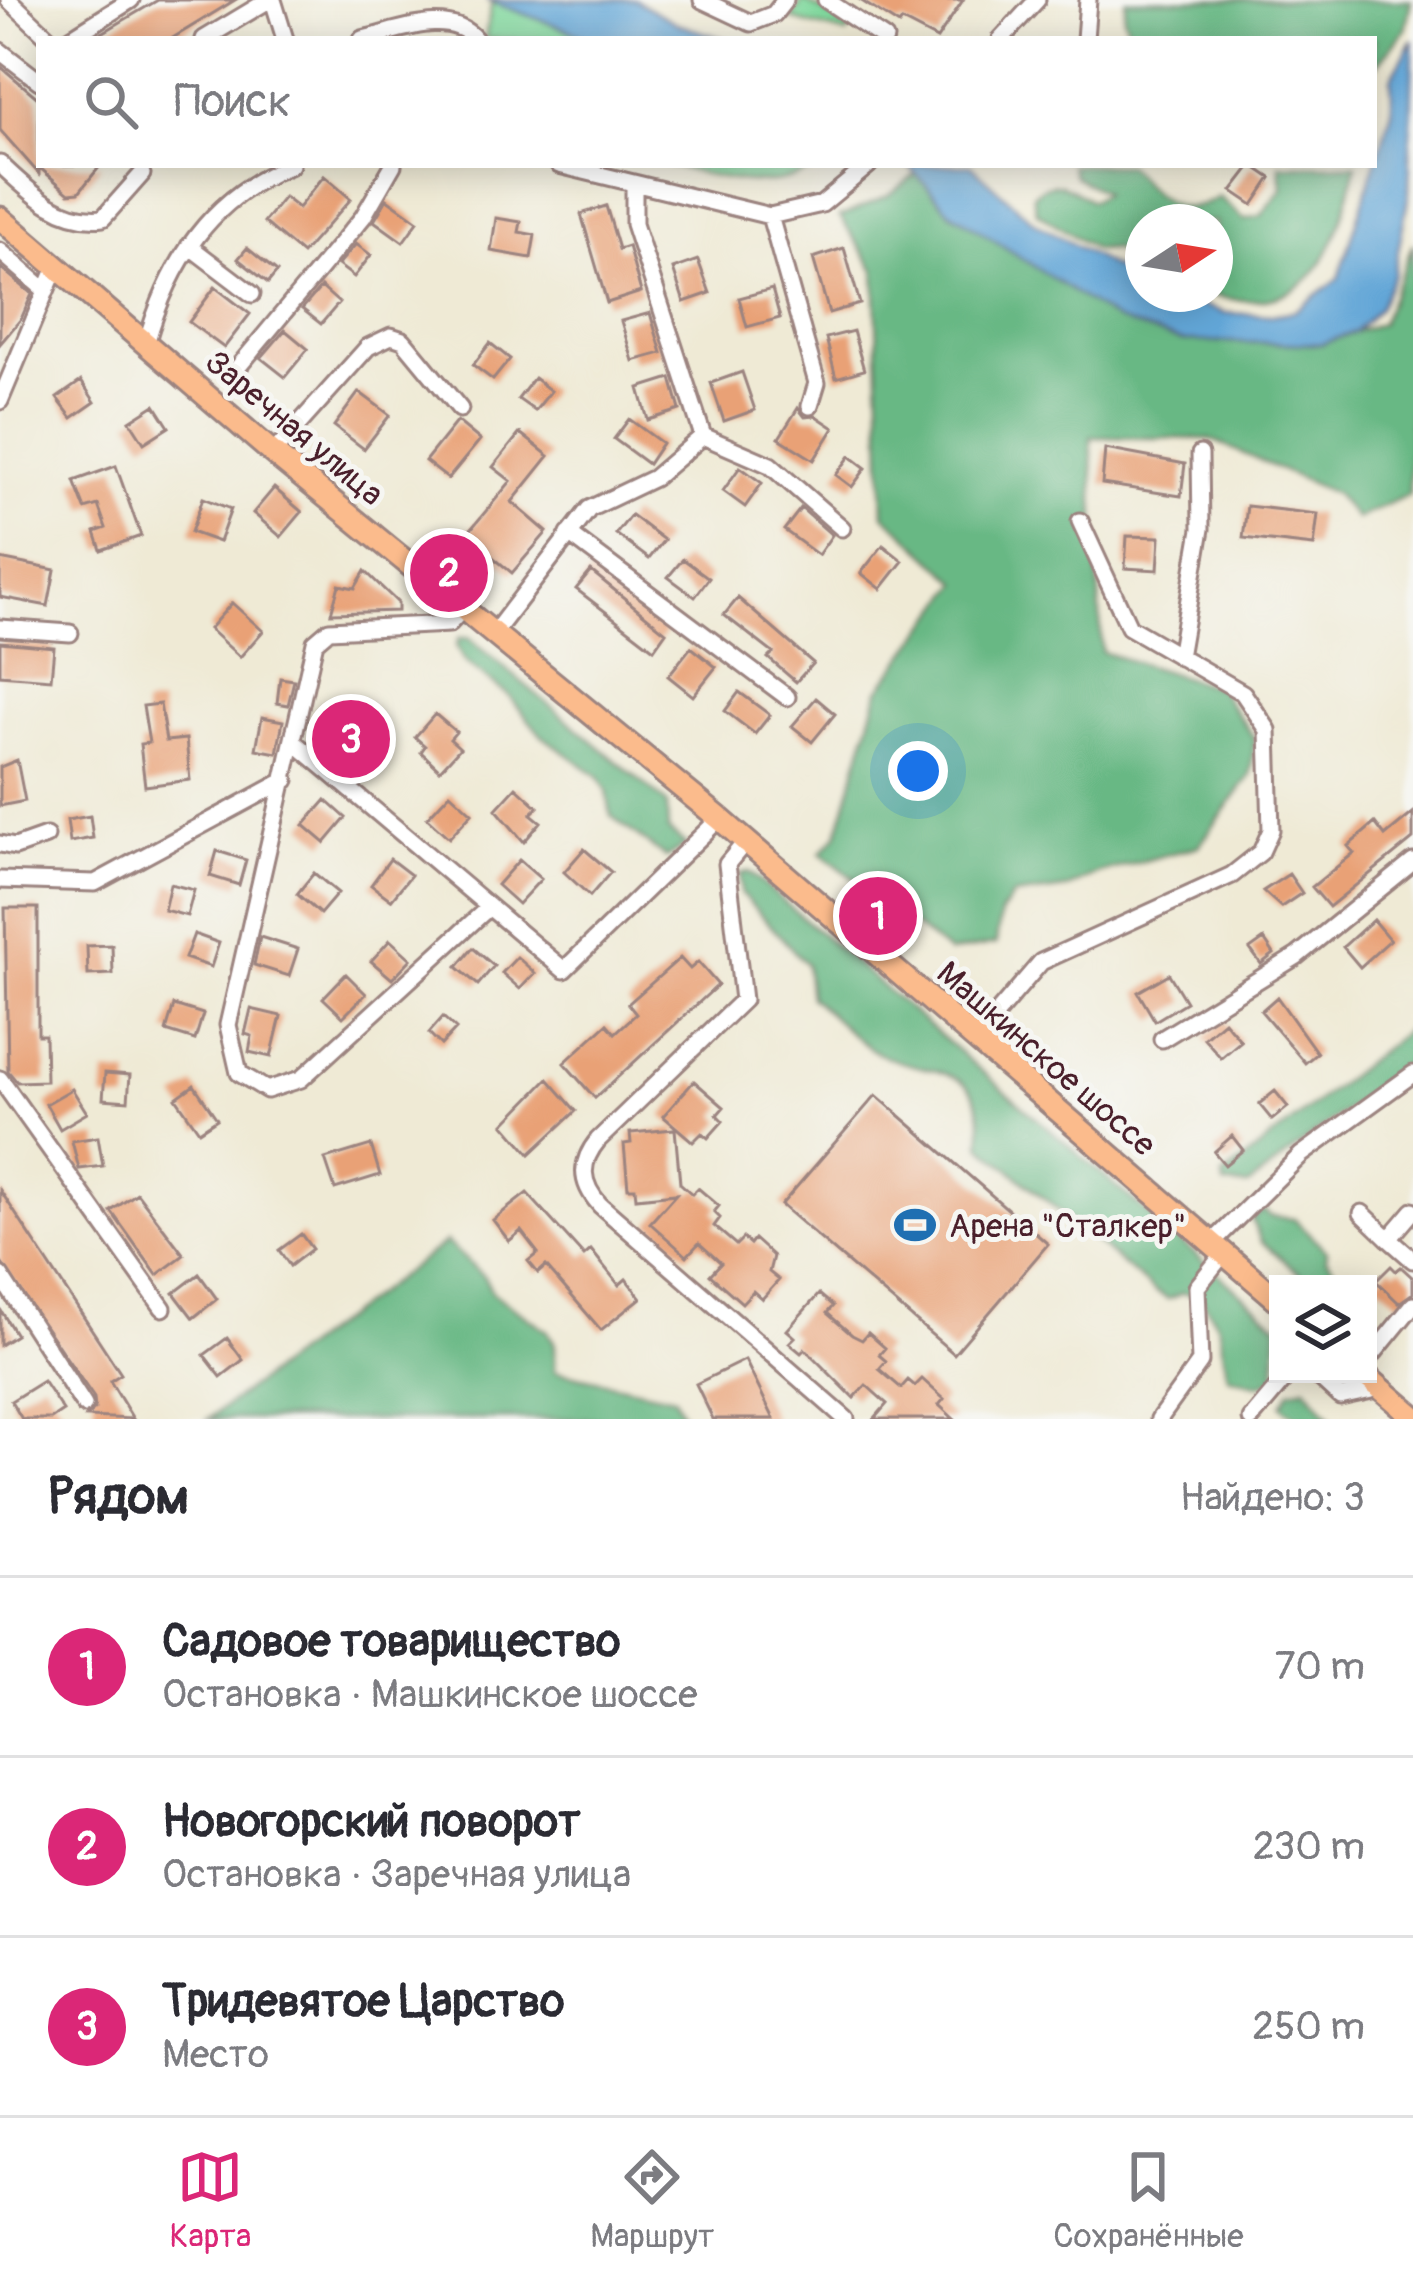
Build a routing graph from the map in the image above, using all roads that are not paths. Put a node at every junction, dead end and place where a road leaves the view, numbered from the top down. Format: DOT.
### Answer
graph roads {
  1 [pos="9,0"];
  2 [pos="131,0"];
  3 [pos="271,0"];
  4 [pos="702,0"];
  5 [pos="785,0"];
  6 [pos="826,0"];
  7 [pos="1037,0"];
  8 [pos="1088,0"];
  9 [pos="47,36"];
  10 [pos="74,36"];
  11 [pos="209,36"];
  12 [pos="284,36"];
  13 [pos="376,36"];
  14 [pos="472,36"];
  15 [pos="880,36"];
  16 [pos="1004,36"];
  17 [pos="1085,36"];
  18 [pos="0,51"];
  19 [pos="36,79"];
  20 [pos="0,164"];
  21 [pos="285,168"];
  22 [pos="391,168"];
  23 [pos="570,168"];
  24 [pos="865,168"];
  25 [pos="142,174"];
  26 [pos="634,185"];
  27 [pos="770,217"];
  28 [pos="0,218"];
  29 [pos="189,246"];
  30 [pos="0,251"];
  31 [pos="56,267"];
  32 [pos="46,291"];
  33 [pos="252,294"];
  34 [pos="146,344"];
  35 [pos="234,372"];
  36 [pos="0,400"];
  37 [pos="810,406"];
  38 [pos="460,409"];
  39 [pos="703,436"];
  40 [pos="273,453"];
  41 [pos="1200,454"];
  42 [pos="1080,521"];
  43 [pos="842,528"];
  44 [pos="568,533"];
  45 [pos="463,609"];
  46 [pos="0,628"];
  47 [pos="70,633"];
  48 [pos="494,633"];
  49 [pos="1179,657"];
  50 [pos="787,697"];
  51 [pos="295,743"];
  52 [pos="286,780"];
  53 [pos="720,818"];
  54 [pos="46,836"];
  55 [pos="746,842"];
  56 [pos="0,844"];
  57 [pos="1413,862"];
  58 [pos="0,880"];
  59 [pos="488,908"];
  60 [pos="975,1039"];
  61 [pos="1162,1040"];
  62 [pos="1413,1074"];
  63 [pos="0,1079"];
  64 [pos="1413,1211"];
  65 [pos="1362,1213"];
  66 [pos="1389,1239"];
  67 [pos="1218,1248"];
  68 [pos="1413,1260"];
  69 [pos="0,1275"];
  70 [pos="1269,1292"];
  71 [pos="1413,1305"];
  72 [pos="163,1308"];
  73 [pos="1377,1349"];
  74 [pos="1281,1383"];
  75 [pos="1325,1383"];
  76 [pos="1368,1383"];
  77 [pos="1374,1383"];
  78 [pos="84,1405"];
  79 [pos="1413,1416"];
  80 [pos="846,1419"];
  81 [pos="1160,1419"];
  82 [pos="1251,1419"];
  1 -- 9 [label="street"];
  2 -- 10 [label="street"];
  3 -- 11 [label="street"];
  3 -- 12 [label="street"];
  4 -- 5 [label="street"];
  6 -- 15 [label="street"];
  7 -- 16 [label="street"];
  8 -- 17 [label="street"];
  13 -- 14 [label="street"];
  18 -- 19 [label="street"];
  20 -- 25 [label="street"];
  21 -- 29 [label="street"];
  22 -- 35 [label="street"];
  23 -- 26 [label="street"];
  24 -- 27 [label="street"];
  26 -- 27 [label="street"];
  26 -- 39 [label="street"];
  27 -- 37 [label="street"];
  28 -- 31 [label="main road, Заречная улица"];
  29 -- 33 [label="street"];
  29 -- 34 [label="street"];
  30 -- 32 [label="street"];
  31 -- 32 [label="street"];
  31 -- 34 [label="main road, Заречная улица"];
  32 -- 36 [label="street"];
  34 -- 40 [label="main road, Заречная улица"];
  38 -- 40 [label="street"];
  39 -- 43 [label="street"];
  39 -- 44 [label="street"];
  40 -- 45 [label="main road, Заречная улица"];
  41 -- 49 [label="street"];
  42 -- 49 [label="street"];
  44 -- 48 [label="street"];
  44 -- 50 [label="street"];
  45 -- 48 [label="main road, Заречная улица"];
  45 -- 51 [label="street"];
  46 -- 47 [label="street"];
  48 -- 53 [label="main road, Заречная улица"];
  49 -- 60 [label="street"];
  51 -- 52 [label="street"];
  51 -- 59 [label="street"];
  52 -- 58 [label="street"];
  52 -- 59 [label="street"];
  53 -- 55 [label="main road, Машкинское шоссе"];
  53 -- 59 [label="street"];
  54 -- 56 [label="street"];
  55 -- 60 [label="main road, Машкинское шоссе"];
  55 -- 80 [label="street"];
  57 -- 61 [label="street"];
  60 -- 67 [label="main road, Машкинское шоссе"];
  62 -- 67 [label="street"];
  63 -- 72 [label="street"];
  64 -- 66 [label="street"];
  65 -- 66 [label="street"];
  66 -- 68 [label="street"];
  67 -- 70 [label="main road, Машкинское шоссе"];
  67 -- 81 [label="street"];
  69 -- 78 [label="street"];
  71 -- 73 [label="street"];
  74 -- 82 [label="street"];
  75 -- 76 [label="street"];
  77 -- 79 [label="main road"];
}
